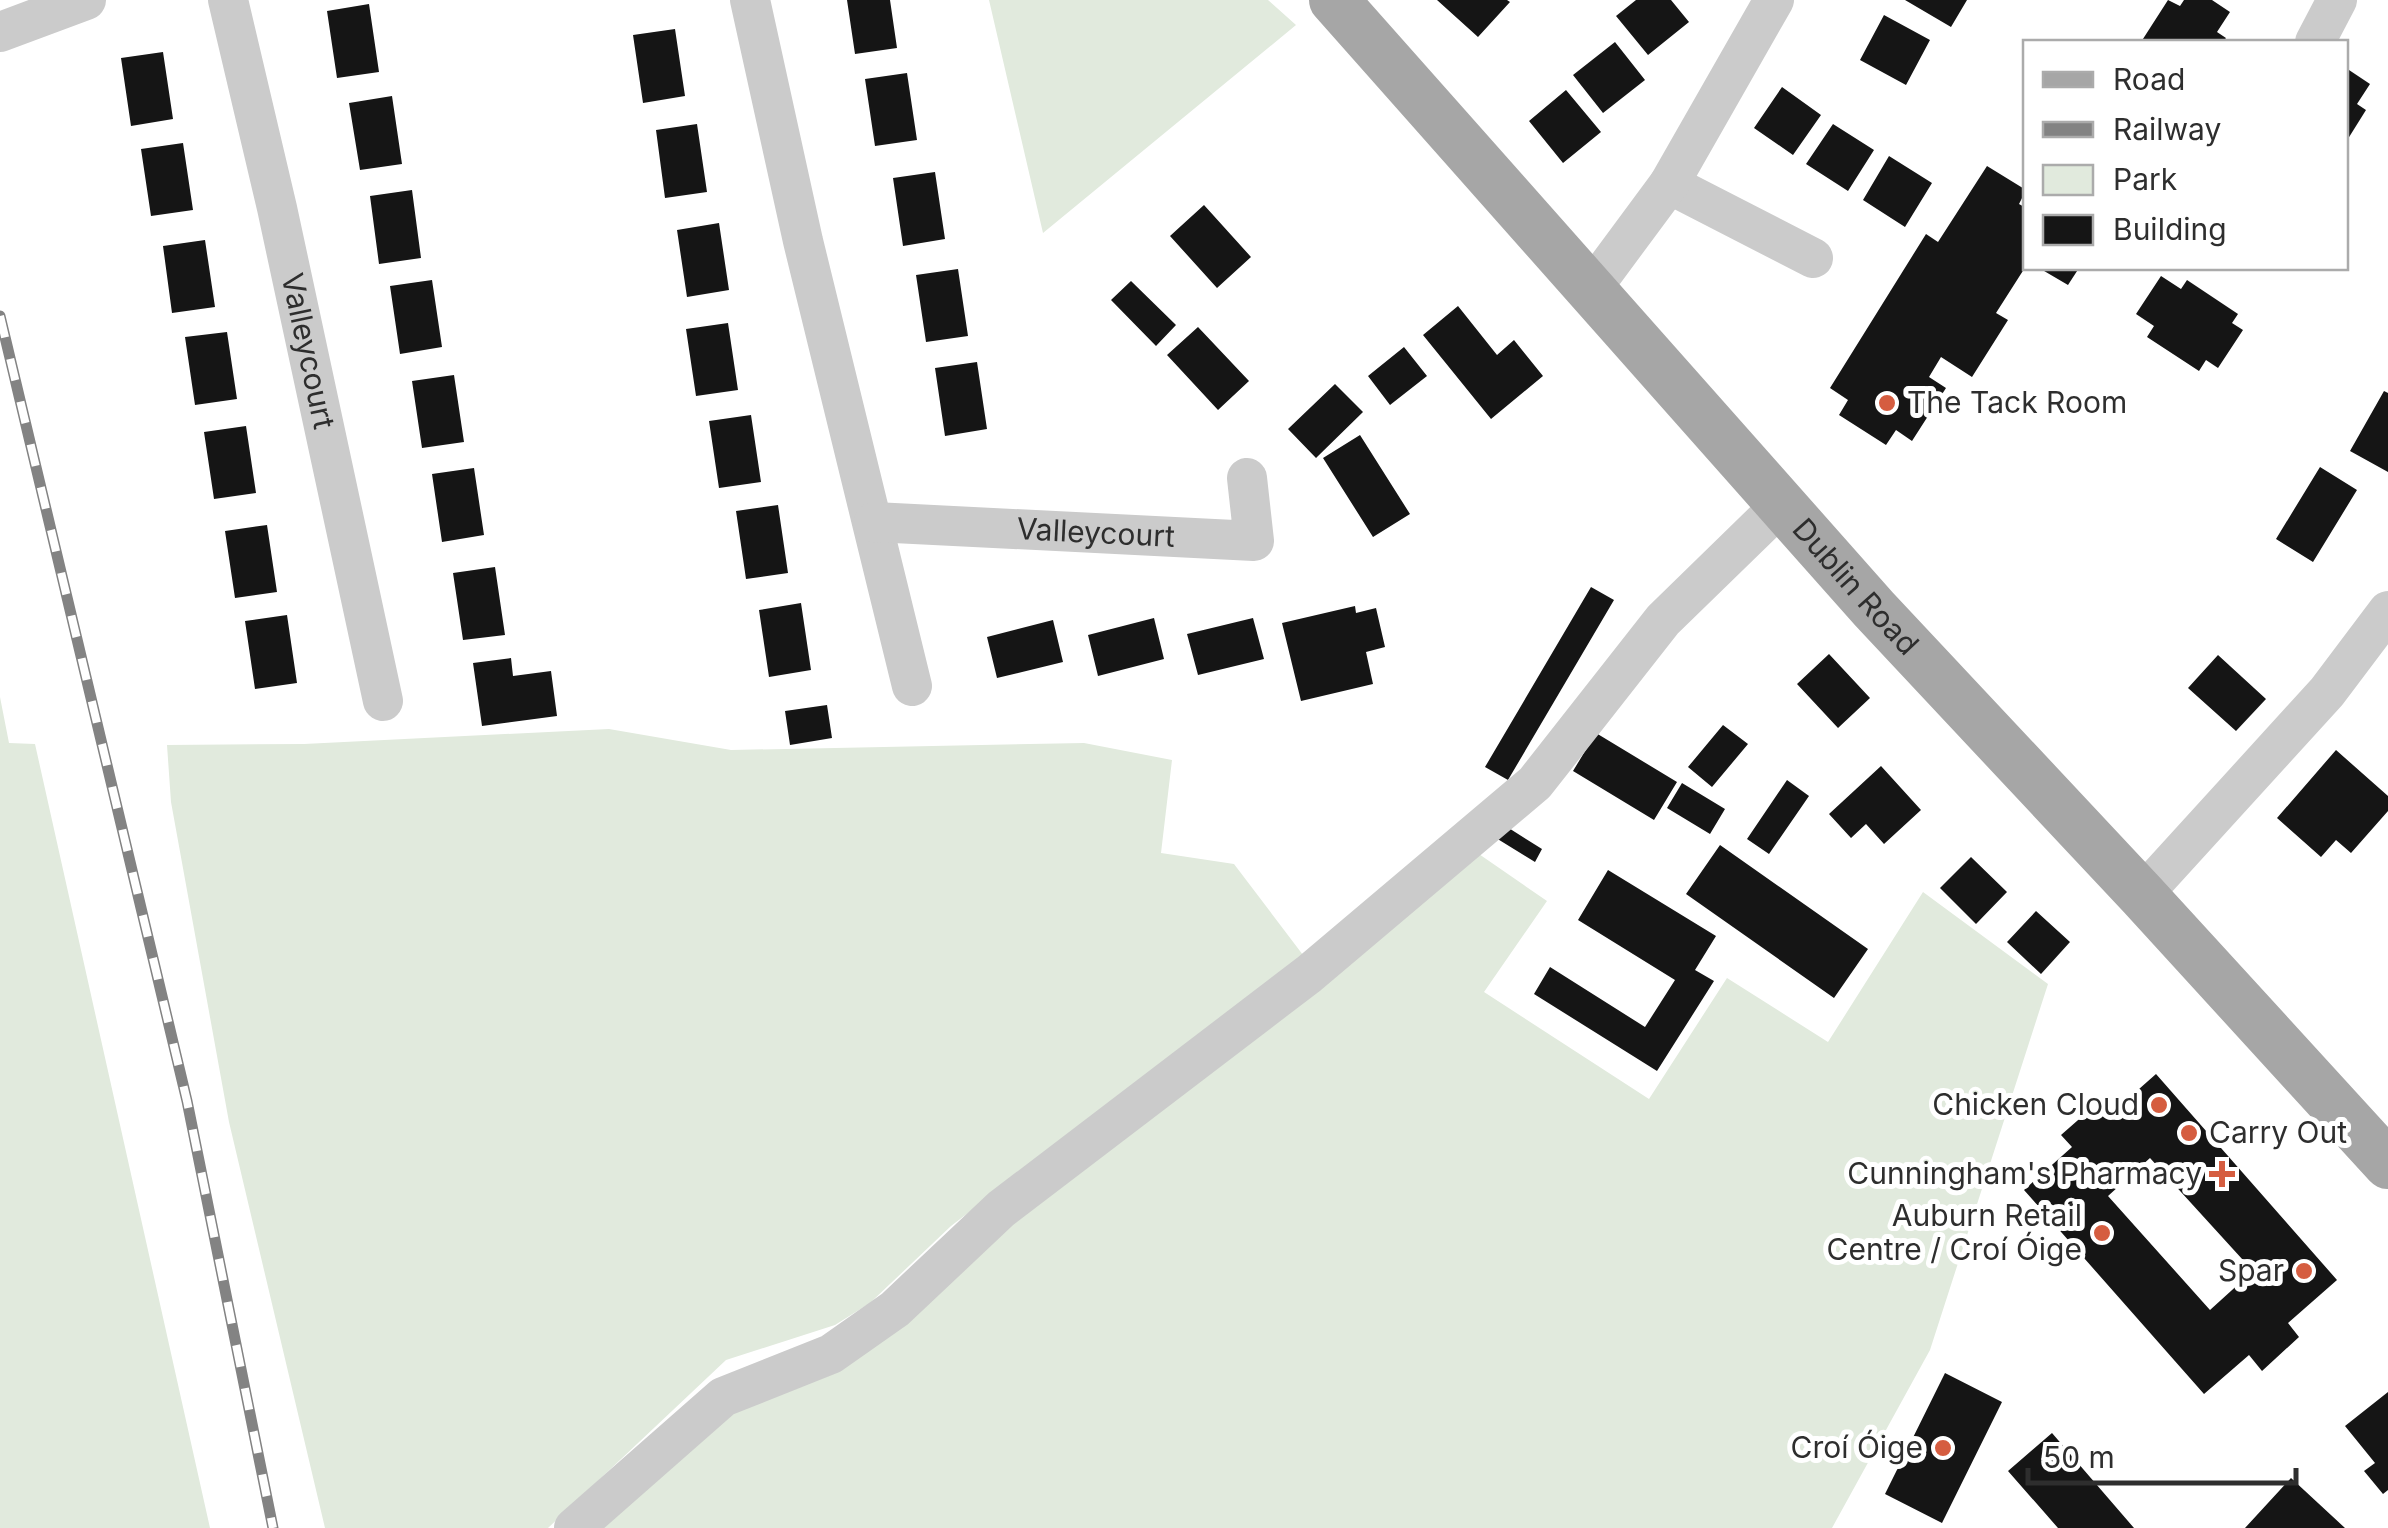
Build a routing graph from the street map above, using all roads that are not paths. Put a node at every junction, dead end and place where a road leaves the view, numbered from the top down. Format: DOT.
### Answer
graph roads {
  1 [pos="86,0"];
  2 [pos="228,0"];
  3 [pos="750,0"];
  4 [pos="1334,0"];
  5 [pos="1774,0"];
  6 [pos="2337,0"];
  7 [pos="0,32"];
  8 [pos="2316,40"];
  9 [pos="1668,184"];
  10 [pos="1813,258"];
  11 [pos="1592,288"];
  12 [pos="1246,478"];
  13 [pos="1780,505"];
  14 [pos="874,522"];
  15 [pos="2388,611"];
  16 [pos="912,686"];
  17 [pos="382,701"];
  18 [pos="2142,894"];
  19 [pos="2388,1164"];
  20 [pos="574,1528"];
  1 -- 7 [label="street"];
  2 -- 17 [label="street, Valleycourt"];
  3 -- 14 [label="street"];
  4 -- 11 [label="main road, Dublin Road"];
  5 -- 9 [label="street"];
  6 -- 8 [label="street"];
  9 -- 10 [label="street"];
  9 -- 11 [label="street"];
  11 -- 13 [label="main road, Dublin Road"];
  12 -- 14 [label="street, Valleycourt"];
  13 -- 18 [label="main road, Dublin Road"];
  13 -- 20 [label="street"];
  14 -- 16 [label="street"];
  15 -- 18 [label="street"];
  18 -- 19 [label="main road, Dublin Road"];
}
